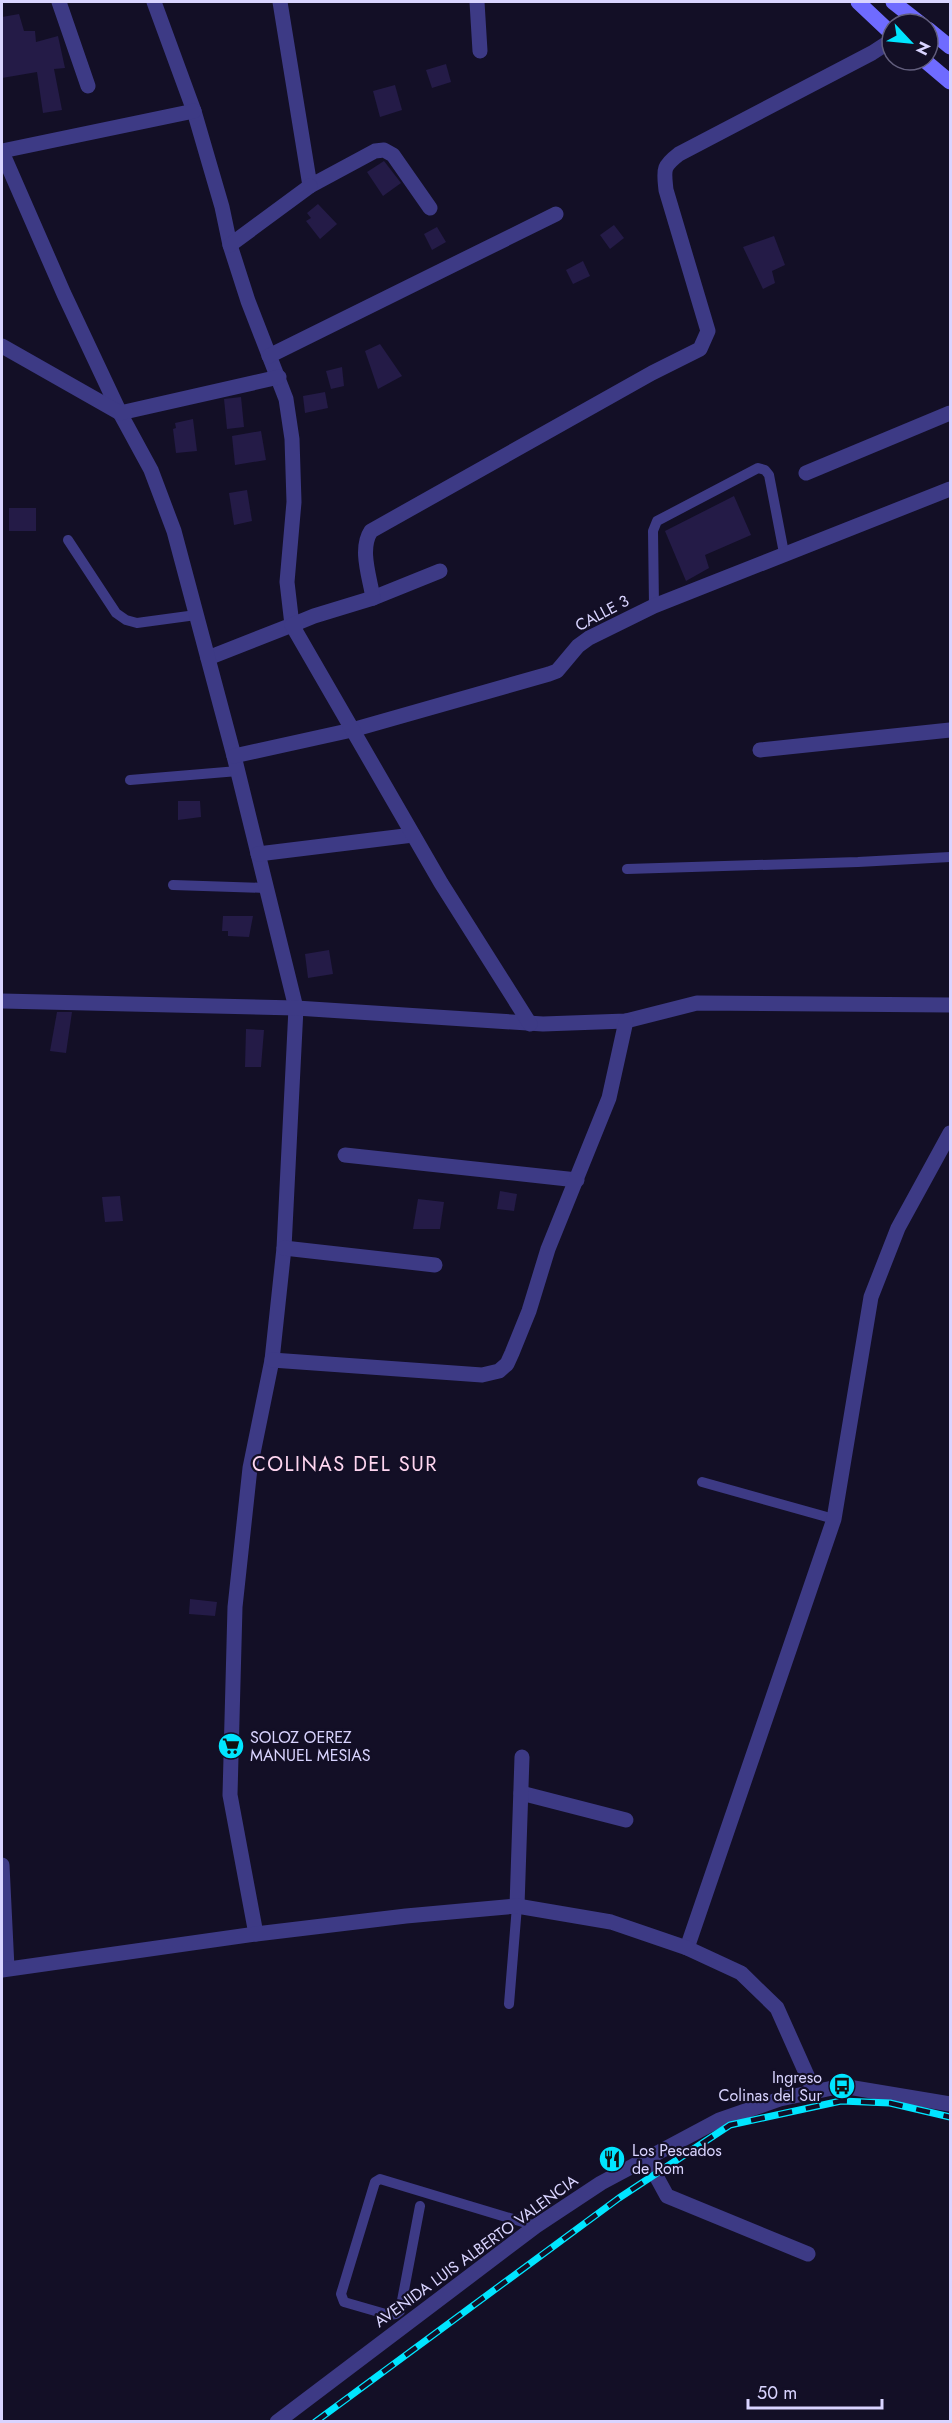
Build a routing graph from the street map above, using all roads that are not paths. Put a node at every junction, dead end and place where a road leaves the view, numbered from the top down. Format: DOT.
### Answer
graph roads {
  1 [pos="59,2"];
  2 [pos="154,2"];
  3 [pos="280,2"];
  4 [pos="477,2"];
  5 [pos="858,2"];
  6 [pos="893,2"];
  7 [pos="906,12"];
  8 [pos="880,23"];
  9 [pos="880,48"];
  10 [pos="480,51"];
  11 [pos="939,72"];
  12 [pos="951,82"];
  13 [pos="88,86"];
  14 [pos="194,111"];
  15 [pos="2,151"];
  16 [pos="310,186"];
  17 [pos="430,208"];
  18 [pos="556,214"];
  19 [pos="230,244"];
  20 [pos="2,346"];
  21 [pos="269,356"];
  22 [pos="279,377"];
  23 [pos="120,413"];
  24 [pos="951,413"];
  25 [pos="806,473"];
  26 [pos="951,489"];
  27 [pos="68,540"];
  28 [pos="784,553"];
  29 [pos="440,571"];
  30 [pos="373,598"];
  31 [pos="654,606"];
  32 [pos="196,615"];
  33 [pos="292,625"];
  34 [pos="208,658"];
  35 [pos="352,730"];
  36 [pos="951,730"];
  37 [pos="760,750"];
  38 [pos="236,764"];
  39 [pos="130,780"];
  40 [pos="413,835"];
  41 [pos="258,854"];
  42 [pos="951,857"];
  43 [pos="627,869"];
  44 [pos="173,885"];
  45 [pos="266,888"];
  46 [pos="2,1001"];
  47 [pos="951,1005"];
  48 [pos="296,1008"];
  49 [pos="626,1021"];
  50 [pos="530,1024"];
  51 [pos="951,1133"];
  52 [pos="345,1155"];
  53 [pos="577,1180"];
  54 [pos="284,1248"];
  55 [pos="435,1265"];
  56 [pos="272,1360"];
  57 [pos="702,1482"];
  58 [pos="834,1519"];
  59 [pos="522,1757"];
  60 [pos="521,1792"];
  61 [pos="626,1820"];
  62 [pos="2,1865"];
  63 [pos="517,1906"];
  64 [pos="256,1934"];
  65 [pos="687,1948"];
  66 [pos="4,1969"];
  67 [pos="508,2004"];
  68 [pos="814,2091"];
  69 [pos="951,2104"];
  70 [pos="650,2157"];
  71 [pos="420,2206"];
  72 [pos="536,2226"];
  73 [pos="808,2254"];
  74 [pos="277,2421"];
  1 -- 13 [label="street"];
  2 -- 14 [label="street"];
  3 -- 16 [label="street"];
  4 -- 10 [label="street"];
  5 -- 8 [label="main road"];
  6 -- 7 [label="main road"];
  9 -- 30 [label="street"];
  11 -- 12 [label="main road"];
  14 -- 15 [label="street"];
  14 -- 19 [label="street"];
  15 -- 23 [label="street"];
  16 -- 17 [label="street"];
  16 -- 19 [label="street"];
  18 -- 21 [label="street"];
  19 -- 21 [label="street"];
  20 -- 23 [label="street"];
  21 -- 22 [label="street"];
  22 -- 23 [label="street"];
  22 -- 33 [label="street"];
  23 -- 32 [label="street"];
  24 -- 25 [label="street"];
  26 -- 28 [label="street, CALLE 3"];
  27 -- 32 [label="lane"];
  28 -- 31 [label="street, CALLE 3"];
  28 -- 31 [label="lane"];
  29 -- 30 [label="street"];
  30 -- 33 [label="street"];
  31 -- 35 [label="street, CALLE 3"];
  32 -- 34 [label="street"];
  33 -- 34 [label="street"];
  33 -- 35 [label="street"];
  34 -- 38 [label="street"];
  35 -- 38 [label="street, CALLE 3"];
  35 -- 40 [label="street"];
  36 -- 37 [label="street"];
  38 -- 39 [label="lane"];
  38 -- 41 [label="street"];
  40 -- 41 [label="street"];
  40 -- 50 [label="street"];
  41 -- 45 [label="street"];
  42 -- 43 [label="lane"];
  44 -- 45 [label="lane"];
  45 -- 48 [label="street"];
  46 -- 48 [label="street"];
  47 -- 49 [label="street"];
  48 -- 50 [label="street"];
  48 -- 54 [label="street"];
  49 -- 50 [label="street"];
  49 -- 53 [label="street"];
  51 -- 58 [label="street"];
  52 -- 53 [label="street"];
  53 -- 56 [label="street"];
  54 -- 55 [label="street"];
  54 -- 56 [label="street"];
  56 -- 64 [label="street"];
  57 -- 58 [label="lane"];
  58 -- 65 [label="street"];
  59 -- 60 [label="street"];
  60 -- 61 [label="street"];
  60 -- 63 [label="street"];
  62 -- 66 [label="street"];
  63 -- 64 [label="street"];
  63 -- 65 [label="street"];
  63 -- 67 [label="lane"];
  64 -- 66 [label="street"];
  65 -- 68 [label="street"];
  68 -- 69 [label="street, AVENIDA LUIS ALBERTO VALENCIA"];
  68 -- 70 [label="street, AVENIDA LUIS ALBERTO VALENCIA"];
  70 -- 72 [label="street, AVENIDA LUIS ALBERTO VALENCIA"];
  70 -- 73 [label="street"];
  71 -- 72 [label="lane"];
  72 -- 74 [label="street, AVENIDA LUIS ALBERTO VALENCIA"];
}
